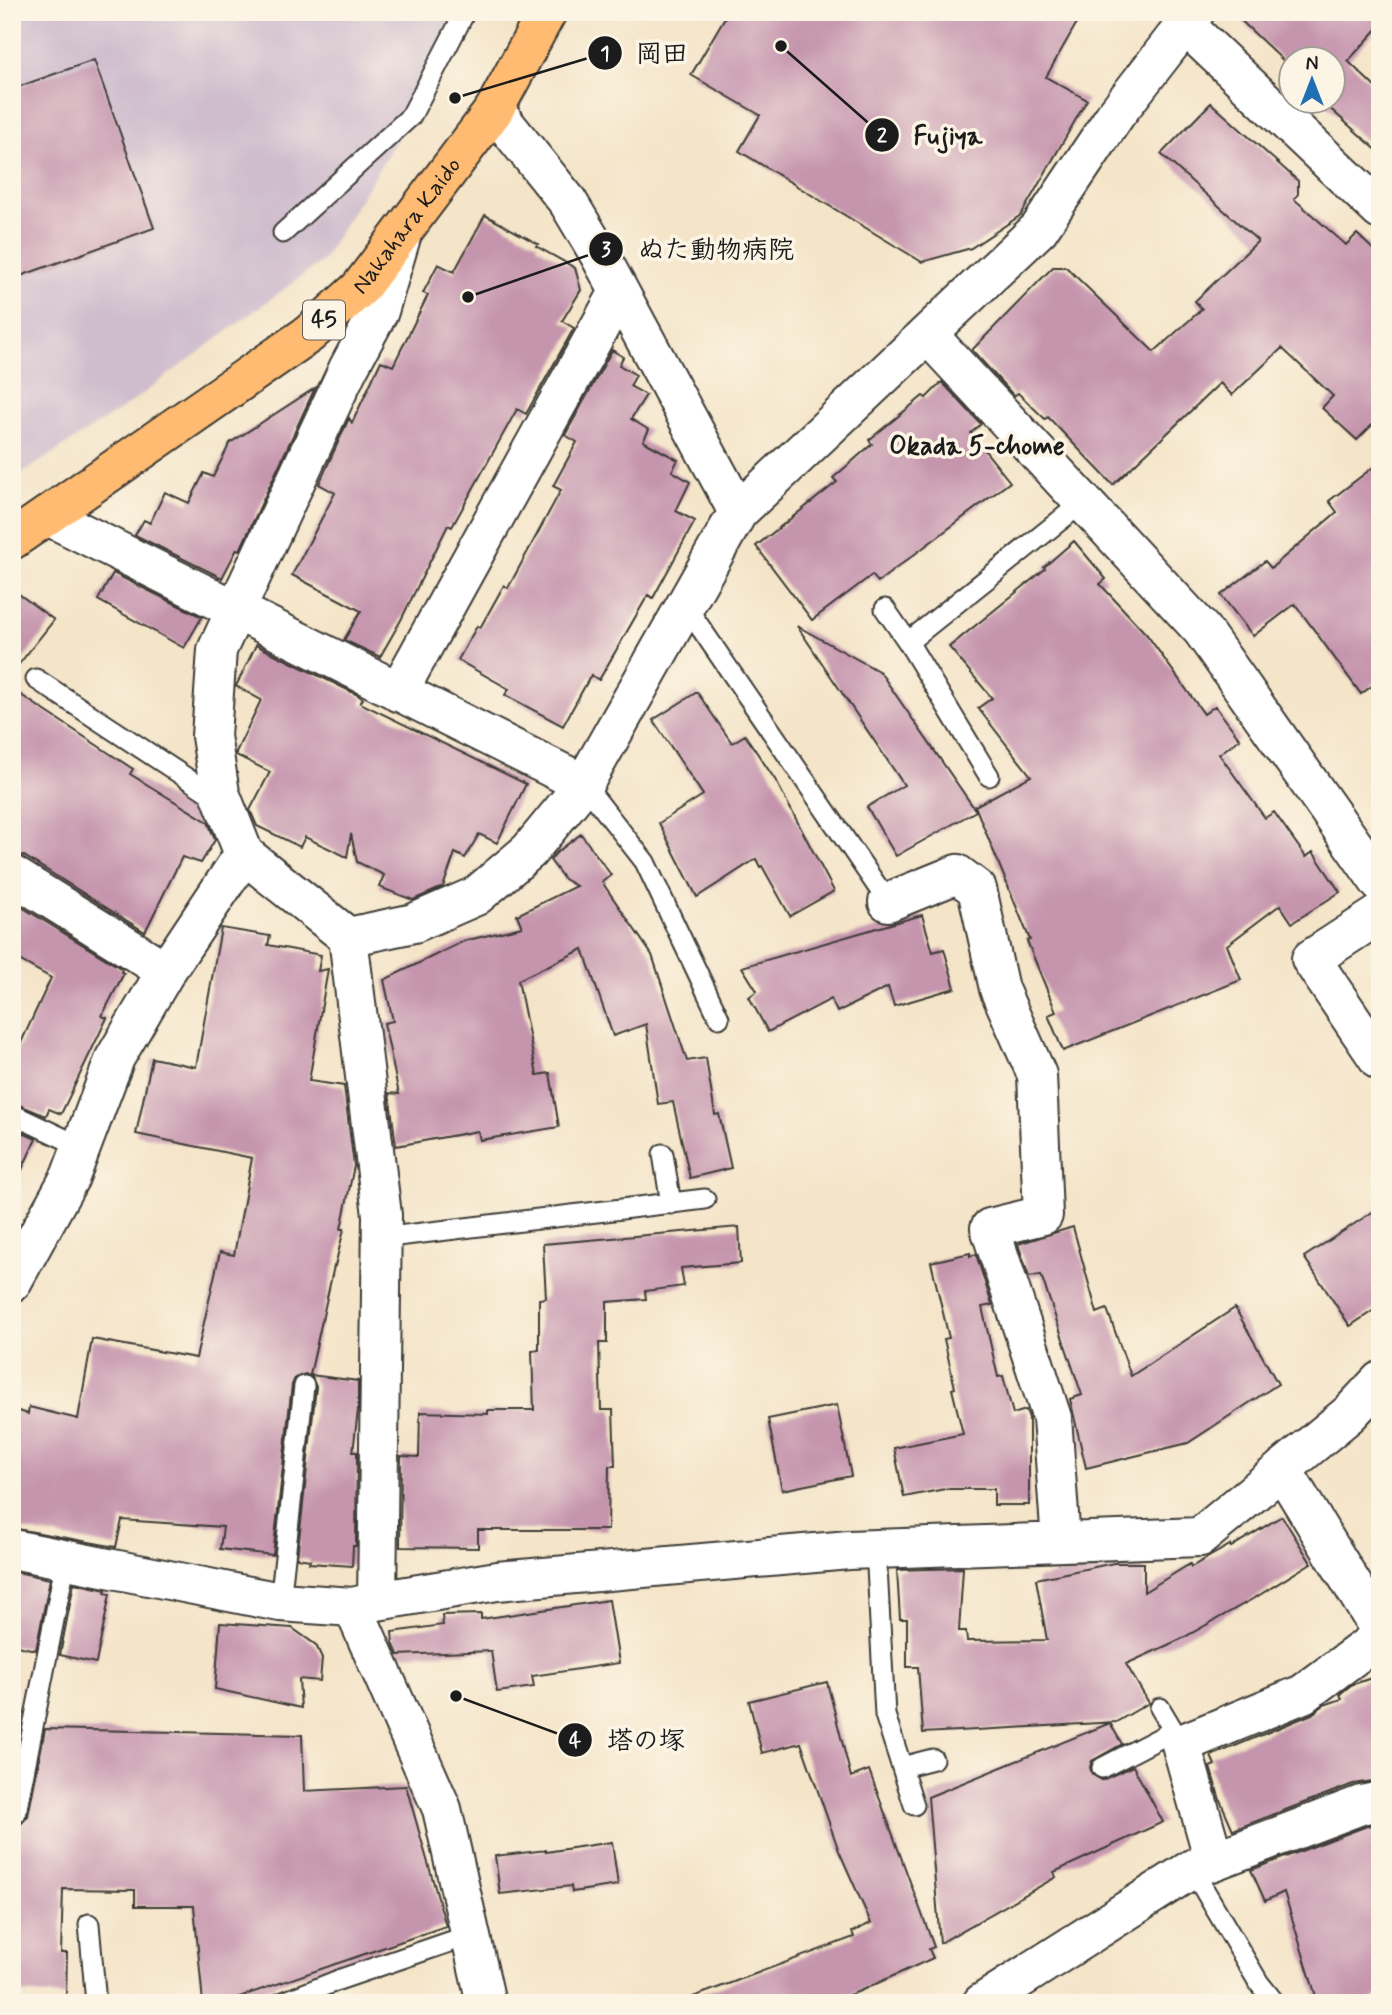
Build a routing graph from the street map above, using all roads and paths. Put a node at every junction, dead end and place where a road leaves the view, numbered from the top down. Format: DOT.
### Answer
graph roads {
  1 [pos="465,12"];
  2 [pos="547,12"];
  3 [pos="1189,18"];
  4 [pos="494,110"];
  5 [pos="1380,210"];
  6 [pos="283,233"];
  7 [pos="401,237"];
  8 [pos="619,292"];
  9 [pos="928,335"];
  10 [pos="1083,502"];
  11 [pos="738,512"];
  12 [pos="48,516"];
  13 [pos="12,540"];
  14 [pos="685,605"];
  15 [pos="885,609"];
  16 [pos="235,611"];
  17 [pos="908,642"];
  18 [pos="36,679"];
  19 [pos="398,692"];
  20 [pos="989,776"];
  21 [pos="584,784"];
  22 [pos="223,802"];
  23 [pos="244,854"];
  24 [pos="12,875"];
  25 [pos="1380,883"];
  26 [pos="888,902"];
  27 [pos="1380,914"];
  28 [pos="348,937"];
  29 [pos="166,971"];
  30 [pos="719,1018"];
  31 [pos="1380,1061"];
  32 [pos="12,1114"];
  33 [pos="82,1147"];
  34 [pos="663,1154"];
  35 [pos="705,1199"];
  36 [pos="671,1204"];
  37 [pos="381,1238"];
  38 [pos="12,1282"];
  39 [pos="1380,1381"];
  40 [pos="304,1386"];
  41 [pos="1282,1469"];
  42 [pos="1061,1542"];
  43 [pos="12,1549"];
  44 [pos="876,1549"];
  45 [pos="66,1559"];
  46 [pos="280,1602"];
  47 [pos="365,1604"];
  48 [pos="1380,1630"];
  49 [pos="1380,1637"];
  50 [pos="1160,1708"];
  51 [pos="1177,1737"];
  52 [pos="933,1759"];
  53 [pos="902,1767"];
  54 [pos="1102,1768"];
  55 [pos="1380,1801"];
  56 [pos="914,1805"];
  57 [pos="16,1813"];
  58 [pos="1203,1864"];
  59 [pos="89,1924"];
  60 [pos="470,1935"];
  61 [pos="96,2003"];
  62 [pos="281,2003"];
  63 [pos="486,2003"];
  64 [pos="982,2003"];
  65 [pos="1275,2003"];
  1 -- 6 [label="lane"];
  2 -- 4 [label="main road, Nakahara Kaido / 45"];
  3 -- 5 [label="street"];
  3 -- 9 [label="street"];
  4 -- 7 [label="main road, Nakahara Kaido / 45"];
  4 -- 8 [label="street"];
  7 -- 12 [label="main road, Nakahara Kaido / 45"];
  7 -- 16 [label="street"];
  8 -- 11 [label="street"];
  8 -- 19 [label="street"];
  9 -- 10 [label="street"];
  9 -- 11 [label="street"];
  10 -- 17 [label="lane"];
  10 -- 25 [label="street"];
  11 -- 14 [label="street"];
  12 -- 13 [label="main road, Nakahara Kaido / 45"];
  12 -- 16 [label="street"];
  14 -- 21 [label="street"];
  14 -- 26 [label="lane"];
  15 -- 17 [label="lane"];
  16 -- 19 [label="street"];
  16 -- 22 [label="street"];
  17 -- 20 [label="lane"];
  18 -- 22 [label="lane"];
  19 -- 21 [label="street"];
  21 -- 28 [label="street"];
  21 -- 30 [label="lane"];
  22 -- 23 [label="street"];
  23 -- 28 [label="street"];
  23 -- 29 [label="street"];
  24 -- 29 [label="street"];
  26 -- 42 [label="street"];
  27 -- 31 [label="street"];
  28 -- 37 [label="street"];
  29 -- 33 [label="street"];
  32 -- 33 [label="lane"];
  33 -- 38 [label="street"];
  34 -- 36 [label="lane"];
  35 -- 36 [label="lane"];
  36 -- 37 [label="lane"];
  37 -- 47 [label="street"];
  39 -- 41 [label="street"];
  40 -- 46 [label="lane"];
  41 -- 42 [label="street"];
  41 -- 48 [label="street"];
  42 -- 44 [label="street"];
  43 -- 45 [label="street"];
  44 -- 47 [label="street"];
  44 -- 53 [label="lane"];
  45 -- 46 [label="street"];
  45 -- 57 [label="lane"];
  46 -- 47 [label="street"];
  47 -- 60 [label="street"];
  49 -- 51 [label="street"];
  50 -- 51 [label="lane"];
  51 -- 54 [label="lane"];
  51 -- 58 [label="street"];
  52 -- 53 [label="lane"];
  53 -- 56 [label="lane"];
  55 -- 58 [label="street"];
  58 -- 64 [label="street"];
  58 -- 65 [label="lane"];
  59 -- 61 [label="lane"];
  60 -- 62 [label="lane"];
  60 -- 63 [label="street"];
}
